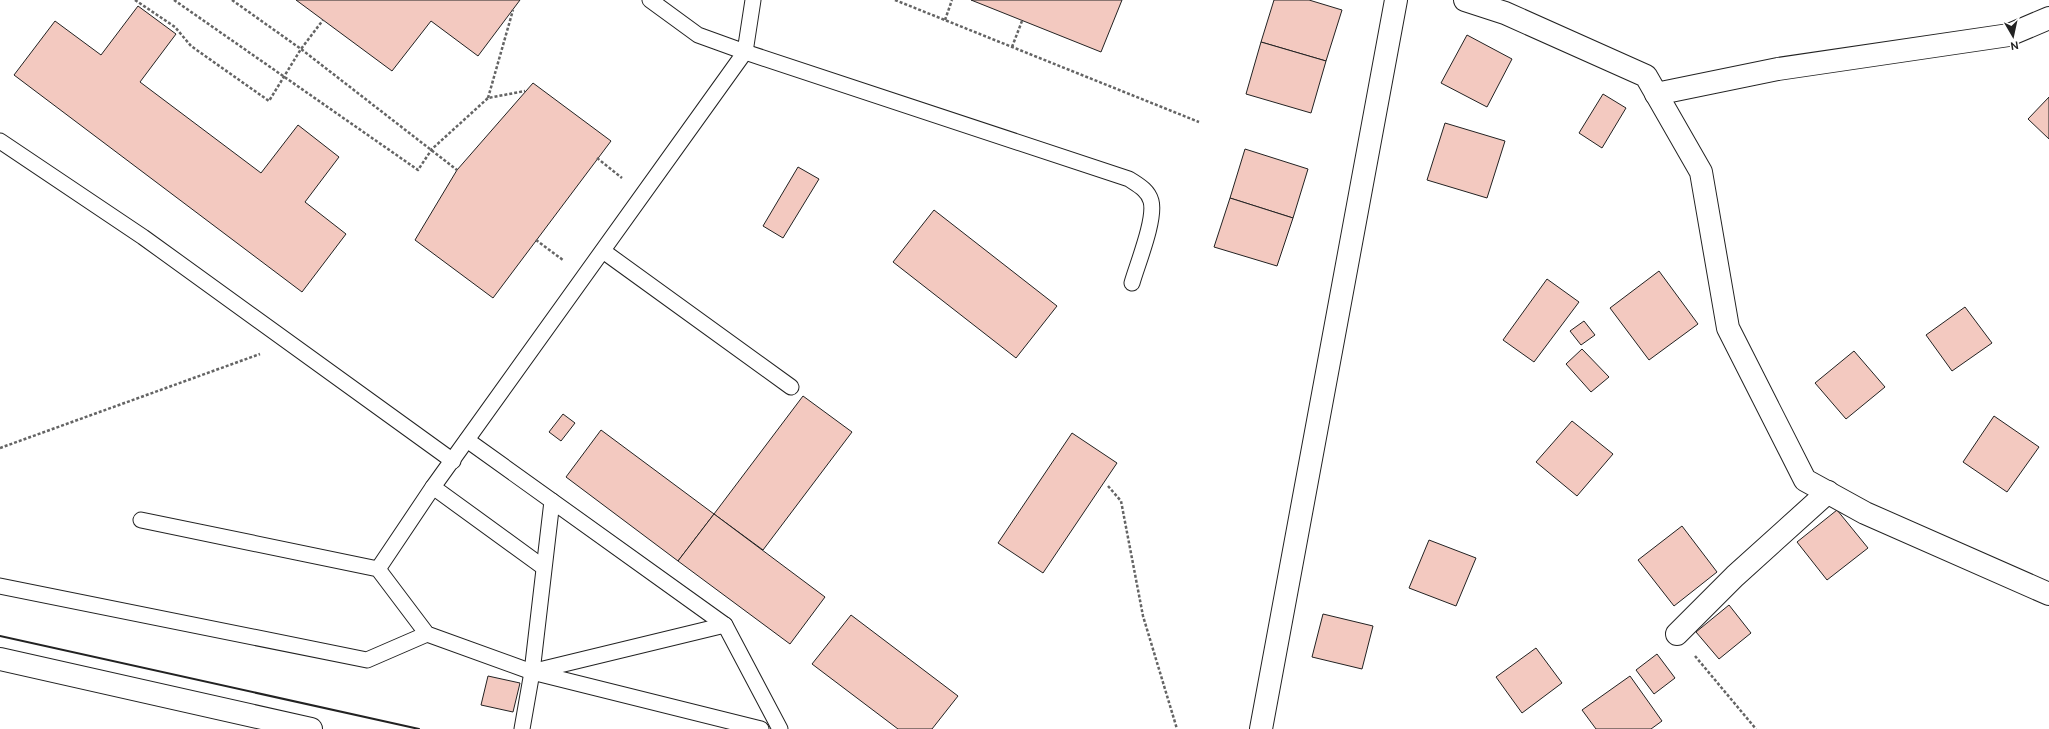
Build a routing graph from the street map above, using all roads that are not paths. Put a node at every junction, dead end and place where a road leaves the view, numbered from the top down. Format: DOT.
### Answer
graph roads {
  1 [pos="650,0"];
  2 [pos="753,0"];
  3 [pos="1396,0"];
  4 [pos="1465,0"];
  5 [pos="2049,18"];
  6 [pos="745,52"];
  7 [pos="1656,94"];
  8 [pos="0,141"];
  9 [pos="603,251"];
  10 [pos="1132,284"];
  11 [pos="791,387"];
  12 [pos="467,440"];
  13 [pos="453,460"];
  14 [pos="433,487"];
  15 [pos="1828,492"];
  16 [pos="552,501"];
  17 [pos="141,520"];
  18 [pos="543,567"];
  19 [pos="378,570"];
  20 [pos="0,586"];
  21 [pos="2049,594"];
  22 [pos="725,625"];
  23 [pos="427,634"];
  24 [pos="1677,634"];
  25 [pos="0,659"];
  26 [pos="532,672"];
  27 [pos="253,722"];
  28 [pos="311,729"];
  29 [pos="522,729"];
  30 [pos="761,729"];
  31 [pos="780,729"];
  32 [pos="1261,729"];
  1 -- 6 [label="lane"];
  2 -- 6 [label="lane"];
  3 -- 32 [label="street"];
  4 -- 7 [label="street"];
  5 -- 7 [label="street"];
  6 -- 9 [label="lane"];
  6 -- 10 [label="lane"];
  7 -- 15 [label="street"];
  8 -- 13 [label="lane"];
  9 -- 11 [label="lane"];
  9 -- 12 [label="lane"];
  12 -- 13 [label="lane"];
  12 -- 16 [label="lane"];
  13 -- 14 [label="lane"];
  14 -- 18 [label="lane"];
  14 -- 19 [label="lane"];
  15 -- 21 [label="street"];
  15 -- 24 [label="street"];
  16 -- 18 [label="lane"];
  16 -- 22 [label="lane"];
  17 -- 19 [label="lane"];
  18 -- 26 [label="lane"];
  19 -- 23 [label="lane"];
  20 -- 23 [label="lane"];
  22 -- 26 [label="lane"];
  22 -- 31 [label="lane"];
  23 -- 26 [label="lane"];
  25 -- 27 [label="street"];
  26 -- 29 [label="lane"];
  26 -- 30 [label="lane"];
  27 -- 28 [label="street"];
}
